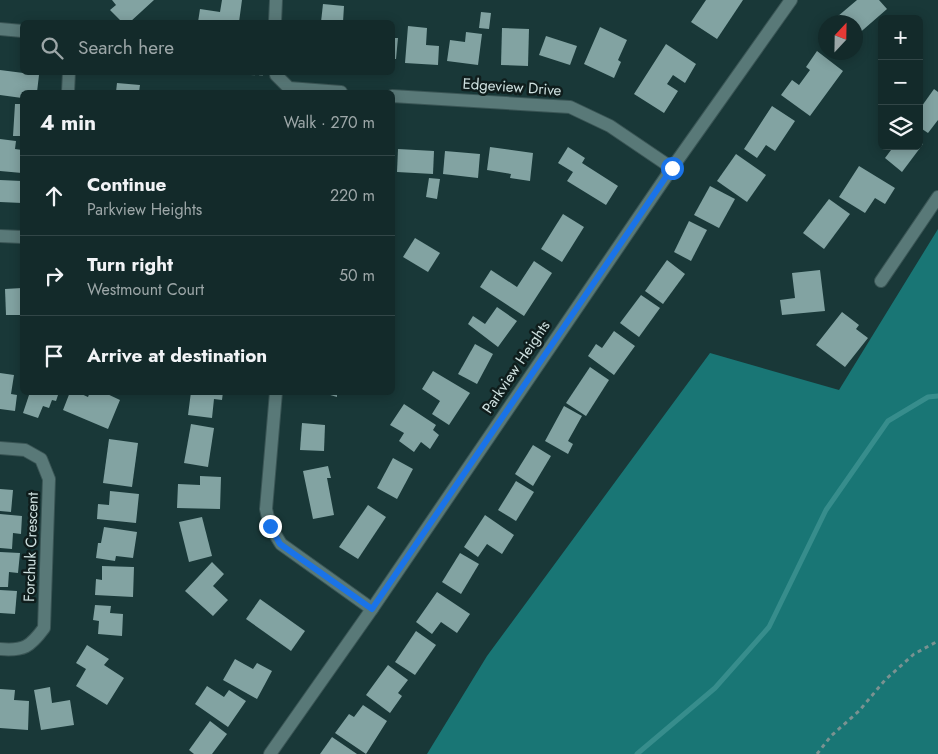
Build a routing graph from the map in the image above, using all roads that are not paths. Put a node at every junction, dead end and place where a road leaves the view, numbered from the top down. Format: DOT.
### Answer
graph roads {
  1 [pos="276,0"];
  2 [pos="791,0"];
  3 [pos="275,20"];
  4 [pos="0,29"];
  5 [pos="20,31"];
  6 [pos="69,75"];
  7 [pos="277,75"];
  8 [pos="68,90"];
  9 [pos="315,90"];
  10 [pos="395,96"];
  11 [pos="672,168"];
  12 [pos="938,197"];
  13 [pos="0,236"];
  14 [pos="20,237"];
  15 [pos="881,281"];
  16 [pos="276,395"];
  17 [pos="0,448"];
  18 [pos="372,609"];
  19 [pos="0,649"];
  20 [pos="270,754"];
  1 -- 3 [label="street"];
  2 -- 11 [label="street, Parkview Heights"];
  4 -- 5 [label="street"];
  6 -- 8 [label="street"];
  7 -- 9 [label="street"];
  10 -- 11 [label="street, Edgeview Drive"];
  11 -- 18 [label="street, Parkview Heights"];
  12 -- 15 [label="street"];
  13 -- 14 [label="street"];
  16 -- 18 [label="street"];
  17 -- 19 [label="street, Forchuk Crescent"];
  18 -- 20 [label="street, Parkview Heights"];
}
